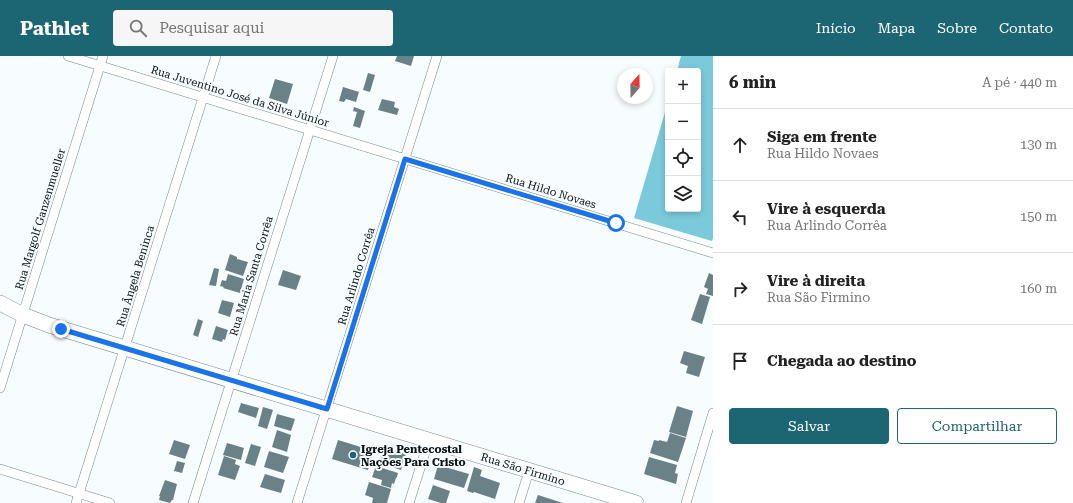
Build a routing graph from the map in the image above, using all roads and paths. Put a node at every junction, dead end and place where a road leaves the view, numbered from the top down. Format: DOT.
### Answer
graph roads {
  1 [pos="68,56"];
  2 [pos="103,56"];
  3 [pos="216,56"];
  4 [pos="333,56"];
  5 [pos="438,56"];
  6 [pos="100,66"];
  7 [pos="203,97"];
  8 [pos="310,130"];
  9 [pos="405,159"];
  10 [pos="713,253"];
  11 [pos="0,303"];
  12 [pos="23,315"];
  13 [pos="125,348"];
  14 [pos="231,380"];
  15 [pos="0,388"];
  16 [pos="327,409"];
  17 [pos="713,413"];
  18 [pos="429,440"];
  19 [pos="0,469"];
  20 [pos="529,471"];
  21 [pos="79,494"];
  22 [pos="76,503"];
  23 [pos="110,503"];
  24 [pos="192,503"];
  25 [pos="297,503"];
  26 [pos="409,503"];
  27 [pos="519,503"];
  28 [pos="636,503"];
  29 [pos="686,503"];
  1 -- 6 [label="street, Rua Juventino José da Silva Júnior"];
  2 -- 6 [label="street, Rua Margolf Ganzenmueller"];
  3 -- 7 [label="street, Rua Ângela Beninca"];
  4 -- 8 [label="street, Rua Maria Santa Corrêa"];
  5 -- 9 [label="street, Rua Arlindo Corrêa"];
  6 -- 7 [label="street, Rua Juventino José da Silva Júnior"];
  6 -- 12 [label="street, Rua Margolf Ganzenmueller"];
  7 -- 8 [label="street, Rua Juventino José da Silva Júnior"];
  7 -- 13 [label="street, Rua Ângela Beninca"];
  8 -- 9 [label="street, Rua Juventino José da Silva Júnior"];
  8 -- 14 [label="street, Rua Maria Santa Corrêa"];
  9 -- 10 [label="street, Rua Hildo Novaes"];
  9 -- 16 [label="street, Rua Arlindo Corrêa"];
  11 -- 12 [label="main road, Rua São Firmino"];
  12 -- 13 [label="main road, Rua São Firmino"];
  12 -- 15 [label="street, Rua Margolf Ganzenmueller"];
  13 -- 14 [label="main road, Rua São Firmino"];
  13 -- 21 [label="street, Rua Ângela Beninca"];
  14 -- 16 [label="main road, Rua São Firmino"];
  14 -- 24 [label="street, Rua Maria Santa Corrêa"];
  16 -- 18 [label="main road, Rua São Firmino"];
  16 -- 25 [label="street, Rua Arlindo Corrêa"];
  17 -- 29 [label="street"];
  18 -- 20 [label="main road, Rua São Firmino"];
  18 -- 26 [label="street"];
  19 -- 21 [label="street"];
  20 -- 27 [label="street"];
  20 -- 28 [label="main road, Rua São Firmino"];
  21 -- 22 [label="street, Rua Ângela Beninca"];
  21 -- 23 [label="street"];
}
